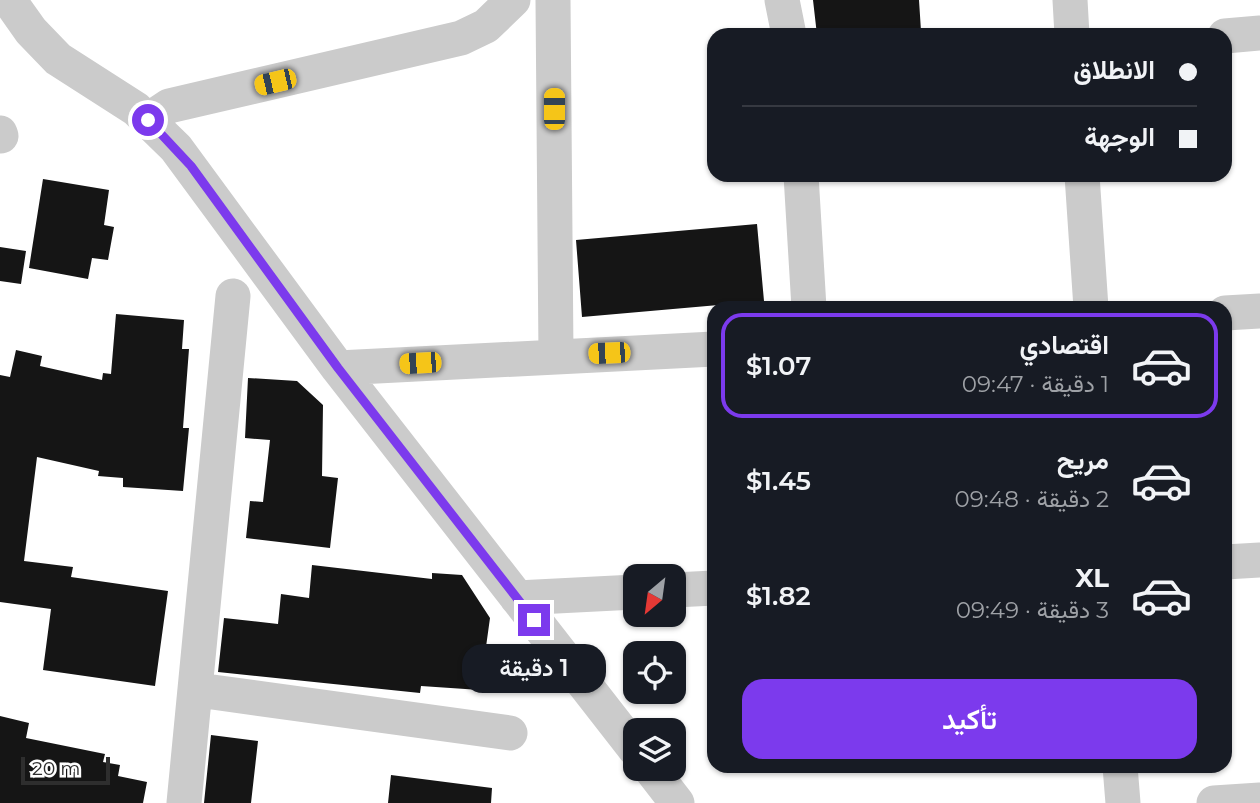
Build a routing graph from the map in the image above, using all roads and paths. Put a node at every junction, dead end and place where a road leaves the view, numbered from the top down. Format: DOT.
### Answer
graph roads {
  1 [pos="9,0"];
  2 [pos="513,0"];
  3 [pos="553,0"];
  4 [pos="782,0"];
  5 [pos="1070,0"];
  6 [pos="788,28"];
  7 [pos="1072,28"];
  8 [pos="1260,33"];
  9 [pos="1232,35"];
  10 [pos="148,120"];
  11 [pos="801,182"];
  12 [pos="1082,182"];
  13 [pos="233,296"];
  14 [pos="809,301"];
  15 [pos="1091,301"];
  16 [pos="1260,311"];
  17 [pos="1232,313"];
  18 [pos="707,349"];
  19 [pos="556,355"];
  20 [pos="338,368"];
  21 [pos="1260,560"];
  22 [pos="1232,562"];
  23 [pos="707,588"];
  24 [pos="686,589"];
  25 [pos="623,593"];
  26 [pos="517,598"];
  27 [pos="198,690"];
  28 [pos="510,733"];
  29 [pos="623,734"];
  30 [pos="1121,773"];
  31 [pos="660,781"];
  32 [pos="1260,800"];
  33 [pos="184,803"];
  34 [pos="677,803"];
  35 [pos="1123,803"];
  36 [pos="1214,803"];
  1 -- 10 [label="street"];
  2 -- 10 [label="street"];
  3 -- 19 [label="street"];
  4 -- 6 [label="street"];
  5 -- 7 [label="street"];
  8 -- 9 [label="street"];
  10 -- 20 [label="street"];
  11 -- 14 [label="street"];
  12 -- 15 [label="street"];
  13 -- 27 [label="street"];
  16 -- 17 [label="street"];
  18 -- 19 [label="street"];
  19 -- 20 [label="street"];
  20 -- 26 [label="street"];
  21 -- 22 [label="street"];
  23 -- 24 [label="street"];
  25 -- 26 [label="street"];
  26 -- 29 [label="street"];
  27 -- 28 [label="street"];
  27 -- 33 [label="street"];
  30 -- 35 [label="street"];
  31 -- 34 [label="street"];
  32 -- 36 [label="street"];
}
